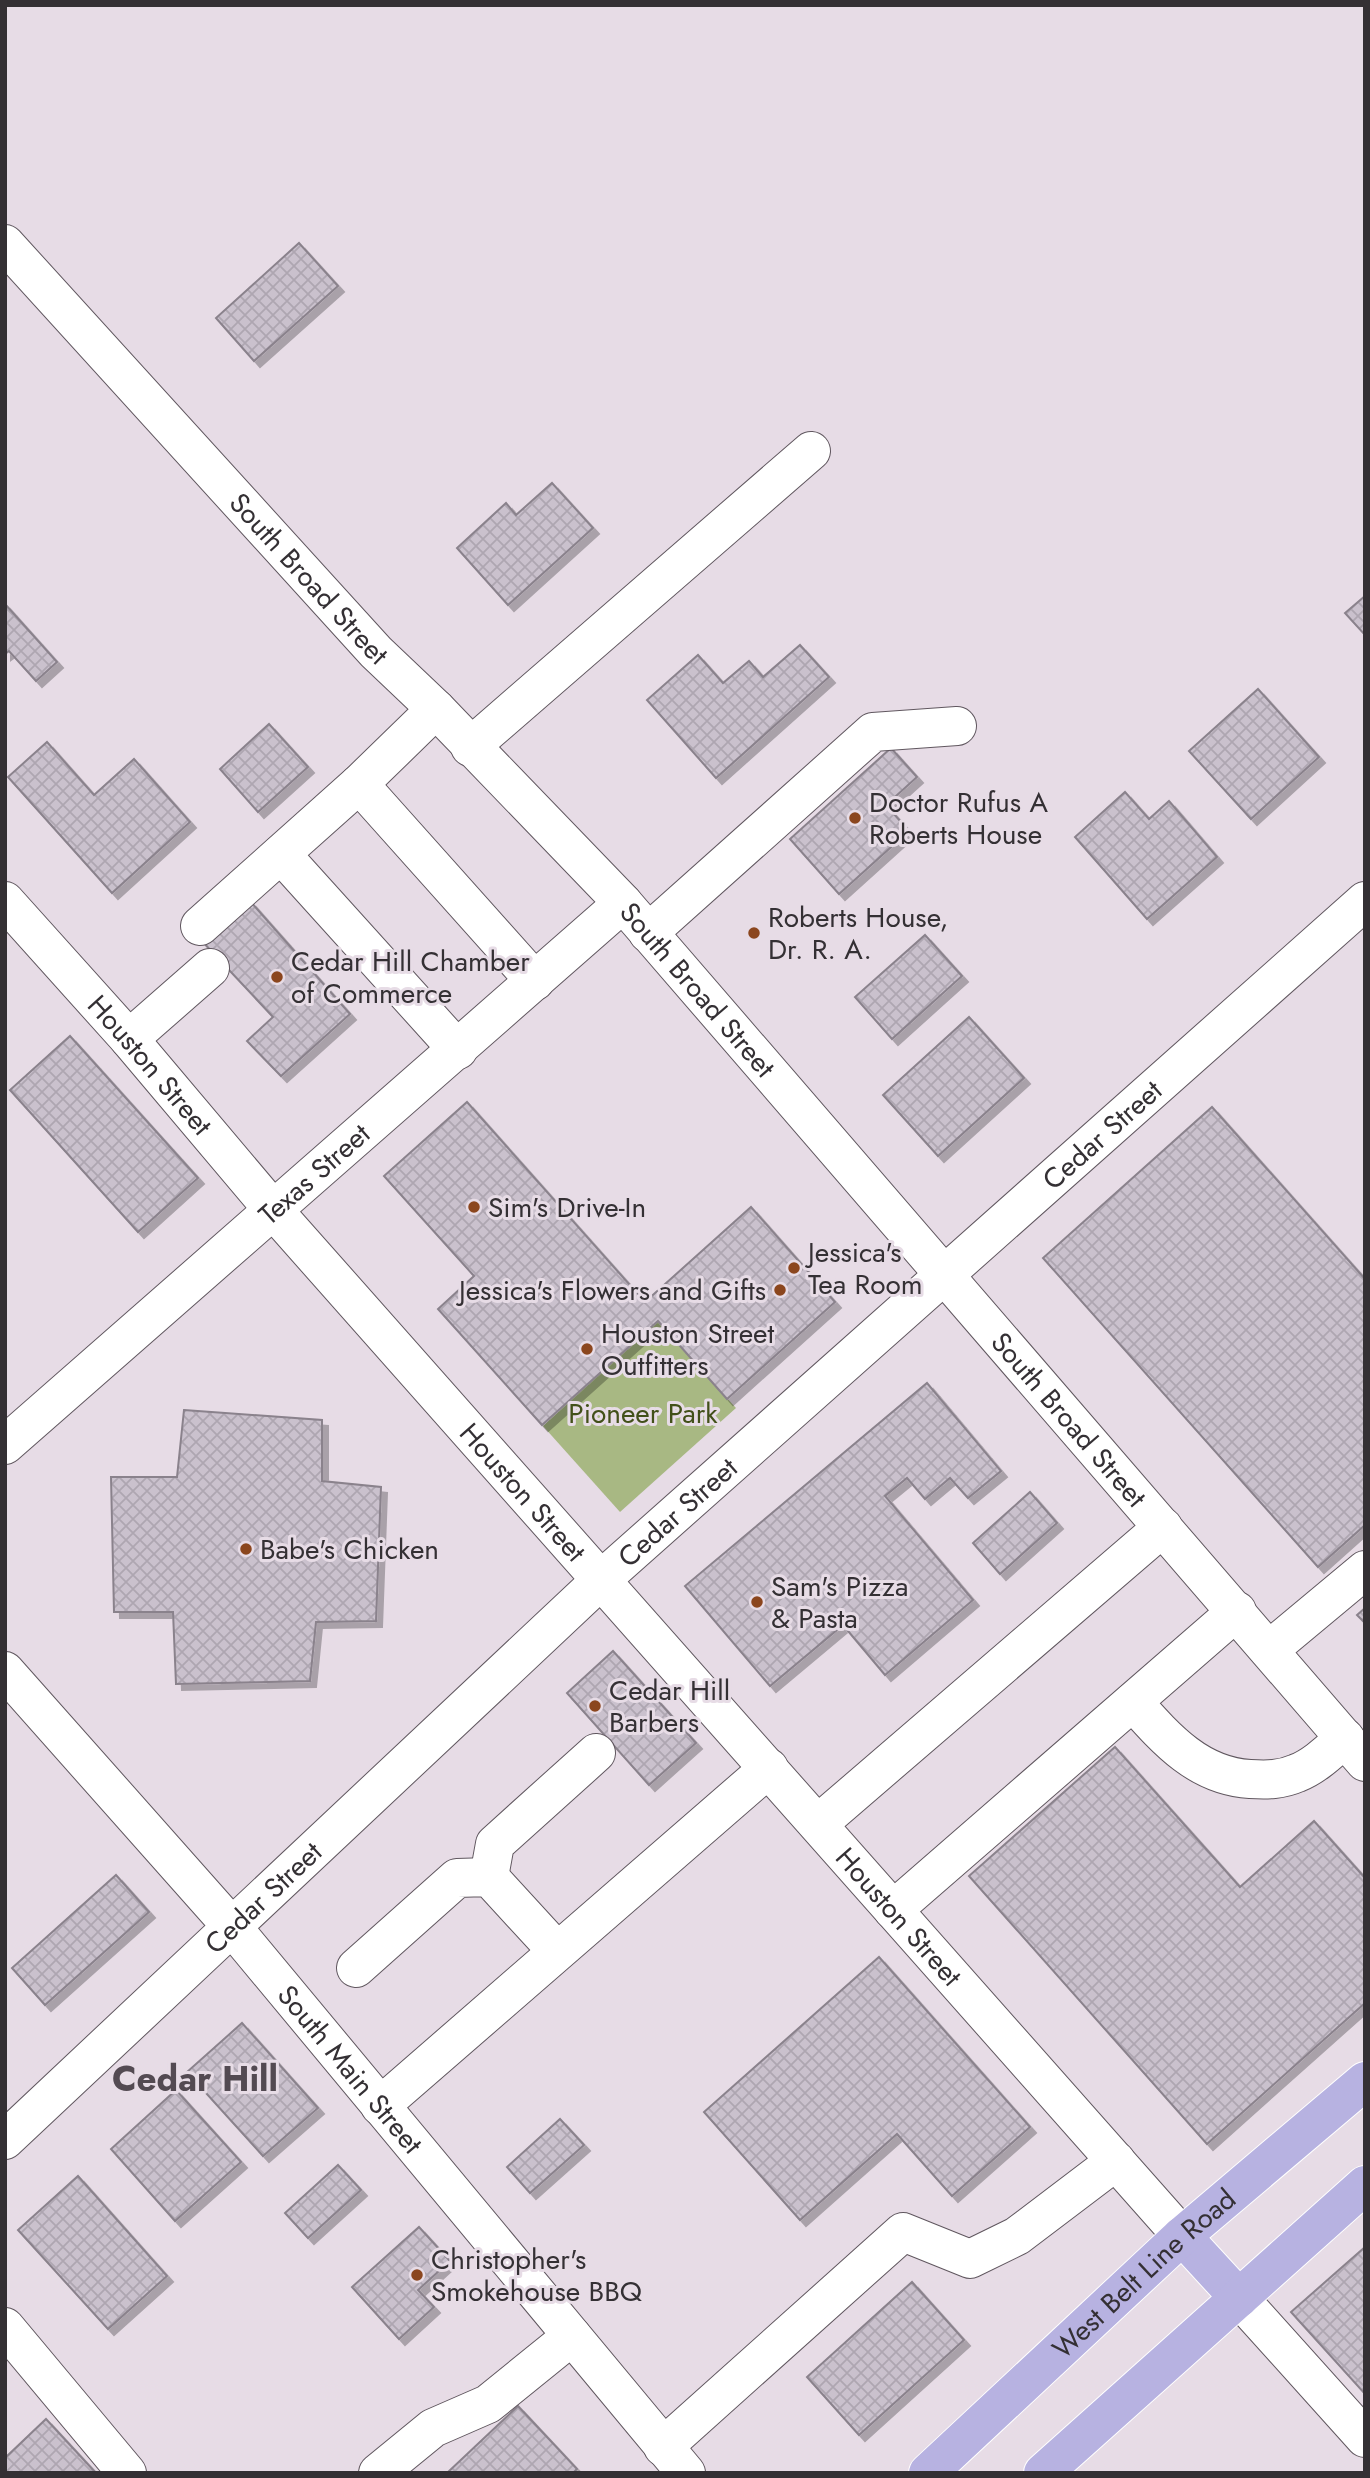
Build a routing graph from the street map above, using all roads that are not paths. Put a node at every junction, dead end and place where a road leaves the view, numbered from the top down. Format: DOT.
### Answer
graph roads {
  1 [pos="5,244"];
  2 [pos="811,451"];
  3 [pos="436,709"];
  4 [pos="957,726"];
  5 [pos="470,747"];
  6 [pos="359,784"];
  7 [pos="281,854"];
  8 [pos="5,901"];
  9 [pos="1365,901"];
  10 [pos="623,903"];
  11 [pos="200,926"];
  12 [pos="648,933"];
  13 [pos="210,968"];
  14 [pos="535,981"];
  15 [pos="129,1039"];
  16 [pos="458,1050"];
  17 [pos="275,1212"];
  18 [pos="943,1274"];
  19 [pos="5,1445"];
  20 [pos="1163,1527"];
  21 [pos="1365,1570"];
  22 [pos="602,1579"];
  23 [pos="1237,1611"];
  24 [pos="1269,1650"];
  25 [pos="5,1671"];
  26 [pos="1133,1702"];
  27 [pos="1355,1750"];
  28 [pos="596,1753"];
  29 [pos="769,1768"];
  30 [pos="818,1824"];
  31 [pos="489,1877"];
  32 [pos="893,1910"];
  33 [pos="233,1928"];
  34 [pos="557,1951"];
  35 [pos="356,1968"];
  36 [pos="1365,2081"];
  37 [pos="380,2106"];
  38 [pos="5,2140"];
  39 [pos="1116,2161"];
  40 [pos="1365,2185"];
  41 [pos="1181,2236"];
  42 [pos="1239,2298"];
  43 [pos="5,2327"];
  44 [pos="572,2336"];
  45 [pos="1365,2438"];
  46 [pos="675,2460"];
  47 [pos="127,2473"];
  48 [pos="378,2473"];
  49 [pos="928,2473"];
  50 [pos="1043,2473"];
  1 -- 3 [label="street, South Broad Street"];
  2 -- 5 [label="street"];
  3 -- 5 [label="street, South Broad Street"];
  3 -- 6 [label="street"];
  4 -- 12 [label="street"];
  5 -- 10 [label="street, South Broad Street"];
  6 -- 7 [label="street"];
  6 -- 14 [label="street"];
  7 -- 11 [label="street"];
  7 -- 16 [label="street"];
  8 -- 15 [label="street, Houston Street"];
  9 -- 18 [label="street, Cedar Street"];
  10 -- 12 [label="street, South Broad Street"];
  10 -- 14 [label="street, Texas Street"];
  12 -- 18 [label="street, South Broad Street"];
  13 -- 15 [label="street"];
  14 -- 16 [label="street, Texas Street"];
  15 -- 17 [label="street, Houston Street"];
  16 -- 17 [label="street, Texas Street"];
  17 -- 19 [label="street, Texas Street"];
  17 -- 22 [label="street, Houston Street"];
  18 -- 20 [label="street, South Broad Street"];
  18 -- 22 [label="street, Cedar Street"];
  20 -- 23 [label="street, South Broad Street"];
  20 -- 30 [label="street"];
  21 -- 24 [label="street"];
  22 -- 29 [label="street, Houston Street"];
  22 -- 33 [label="street, Cedar Street"];
  23 -- 24 [label="street, South Broad Street"];
  23 -- 26 [label="street"];
  24 -- 27 [label="street, South Broad Street"];
  25 -- 33 [label="street, South Main Street"];
  26 -- 27 [label="street"];
  26 -- 32 [label="street"];
  28 -- 31 [label="street"];
  29 -- 30 [label="street, Houston Street"];
  29 -- 34 [label="street"];
  30 -- 32 [label="street, Houston Street"];
  31 -- 34 [label="street"];
  31 -- 35 [label="street"];
  32 -- 39 [label="street, Houston Street"];
  33 -- 37 [label="street, South Main Street"];
  33 -- 38 [label="street, Cedar Street"];
  34 -- 37 [label="street"];
  36 -- 41 [label="main road, West Belt Line Road"];
  37 -- 44 [label="street, South Main Street"];
  39 -- 41 [label="street, Houston Street"];
  39 -- 46 [label="street"];
  40 -- 42 [label="main road"];
  41 -- 42 [label="main road"];
  41 -- 49 [label="main road, West Belt Line Road"];
  42 -- 45 [label="street"];
  42 -- 50 [label="main road"];
  43 -- 47 [label="street"];
  44 -- 46 [label="street, South Main Street"];
  44 -- 48 [label="street"];
}
